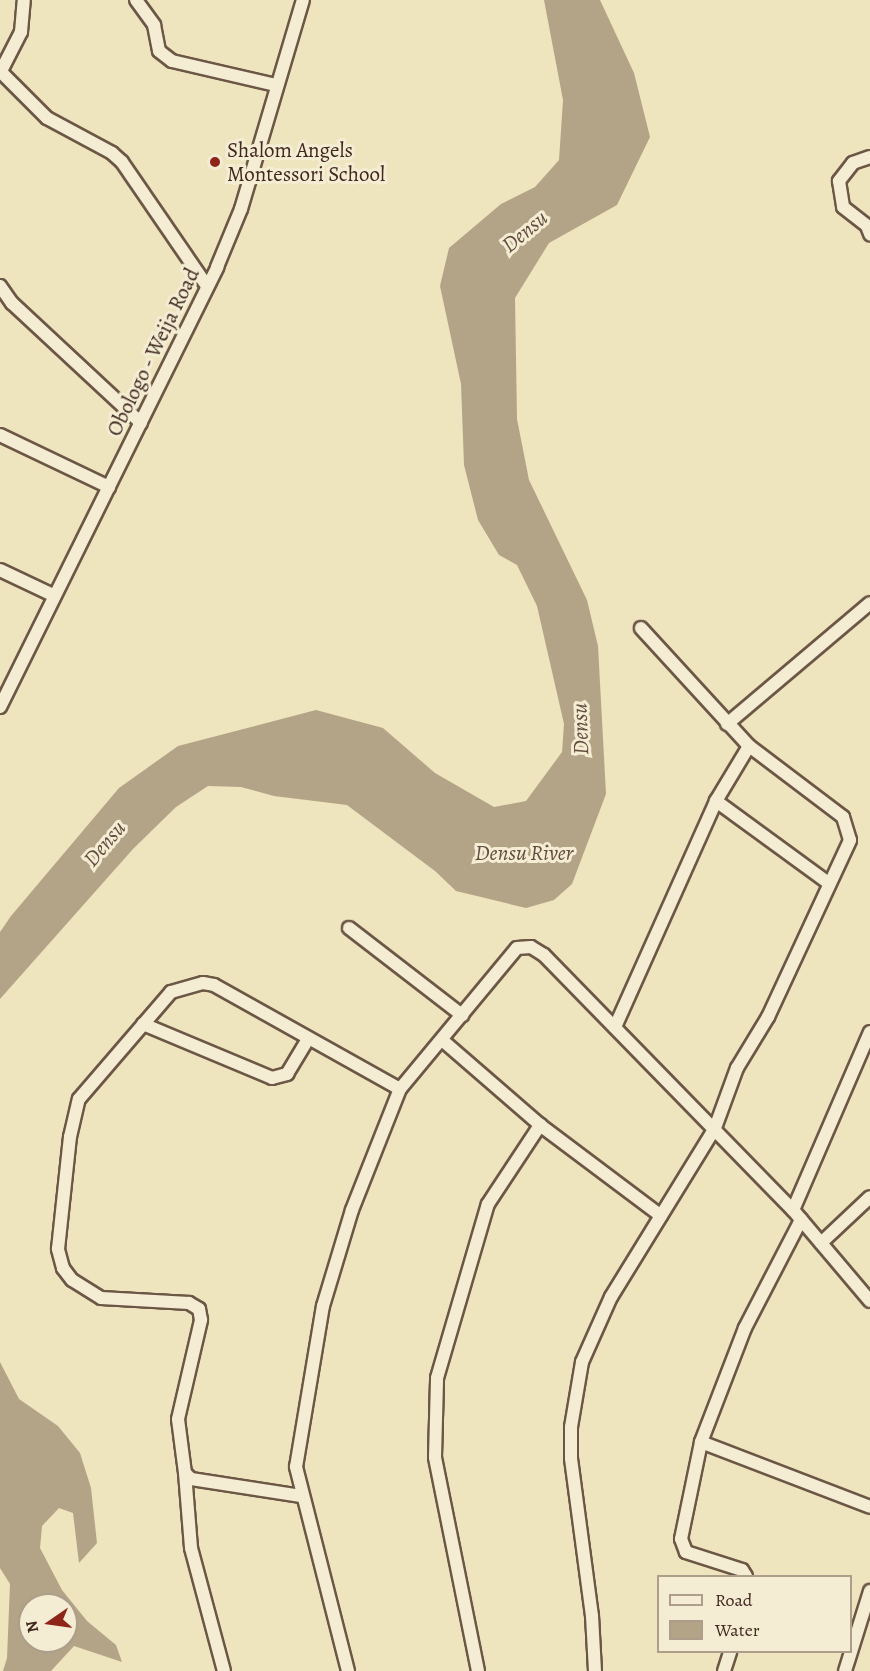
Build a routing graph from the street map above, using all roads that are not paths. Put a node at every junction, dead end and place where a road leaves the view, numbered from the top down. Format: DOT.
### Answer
graph roads {
  1 [pos="24,0"];
  2 [pos="136,0"];
  3 [pos="303,0"];
  4 [pos="1,72"];
  5 [pos="276,85"];
  6 [pos="870,157"];
  7 [pos="870,234"];
  8 [pos="0,285"];
  9 [pos="207,286"];
  10 [pos="141,423"];
  11 [pos="0,435"];
  12 [pos="109,486"];
  13 [pos="0,570"];
  14 [pos="53,595"];
  15 [pos="870,603"];
  16 [pos="641,628"];
  17 [pos="0,707"];
  18 [pos="727,724"];
  19 [pos="748,746"];
  20 [pos="716,801"];
  21 [pos="827,882"];
  22 [pos="349,928"];
  23 [pos="462,1015"];
  24 [pos="143,1024"];
  25 [pos="615,1027"];
  26 [pos="870,1032"];
  27 [pos="308,1039"];
  28 [pos="442,1040"];
  29 [pos="400,1089"];
  30 [pos="540,1125"];
  31 [pos="715,1128"];
  32 [pos="870,1197"];
  33 [pos="797,1215"];
  34 [pos="662,1216"];
  35 [pos="821,1243"];
  36 [pos="870,1301"];
  37 [pos="700,1442"];
  38 [pos="184,1473"];
  39 [pos="301,1496"];
  40 [pos="870,1507"];
  41 [pos="745,1575"];
  42 [pos="870,1591"];
  43 [pos="852,1649"];
  44 [pos="730,1653"];
  45 [pos="851,1653"];
  46 [pos="224,1671"];
  47 [pos="348,1671"];
  48 [pos="478,1671"];
  49 [pos="595,1671"];
  50 [pos="724,1671"];
  51 [pos="845,1671"];
  1 -- 4 [label="street"];
  2 -- 5 [label="street"];
  3 -- 5 [label="street, Obologo - Weija Road"];
  4 -- 9 [label="street"];
  5 -- 9 [label="street, Obologo - Weija Road"];
  6 -- 7 [label="street"];
  8 -- 10 [label="street"];
  9 -- 10 [label="street, Obologo - Weija Road"];
  10 -- 12 [label="street, Obologo - Weija Road"];
  11 -- 12 [label="street"];
  12 -- 14 [label="street, Obologo - Weija Road"];
  13 -- 14 [label="street"];
  14 -- 17 [label="street, Obologo - Weija Road"];
  15 -- 18 [label="street"];
  16 -- 18 [label="street"];
  18 -- 19 [label="street"];
  19 -- 20 [label="street"];
  19 -- 21 [label="street"];
  20 -- 21 [label="street"];
  20 -- 25 [label="street"];
  21 -- 31 [label="street"];
  22 -- 23 [label="street"];
  23 -- 25 [label="street"];
  23 -- 28 [label="street"];
  24 -- 27 [label="street"];
  24 -- 27 [label="street"];
  24 -- 38 [label="street"];
  25 -- 31 [label="street"];
  26 -- 33 [label="street"];
  27 -- 29 [label="street"];
  28 -- 29 [label="street"];
  28 -- 30 [label="street"];
  29 -- 39 [label="street"];
  30 -- 34 [label="street"];
  30 -- 48 [label="street"];
  31 -- 33 [label="street"];
  31 -- 34 [label="street"];
  32 -- 35 [label="street"];
  33 -- 35 [label="street"];
  33 -- 37 [label="street"];
  34 -- 49 [label="street"];
  35 -- 36 [label="street"];
  37 -- 40 [label="street"];
  37 -- 41 [label="street"];
  38 -- 39 [label="street"];
  38 -- 46 [label="street"];
  39 -- 47 [label="street"];
  42 -- 43 [label="street"];
  44 -- 50 [label="street"];
  45 -- 51 [label="street"];
}
